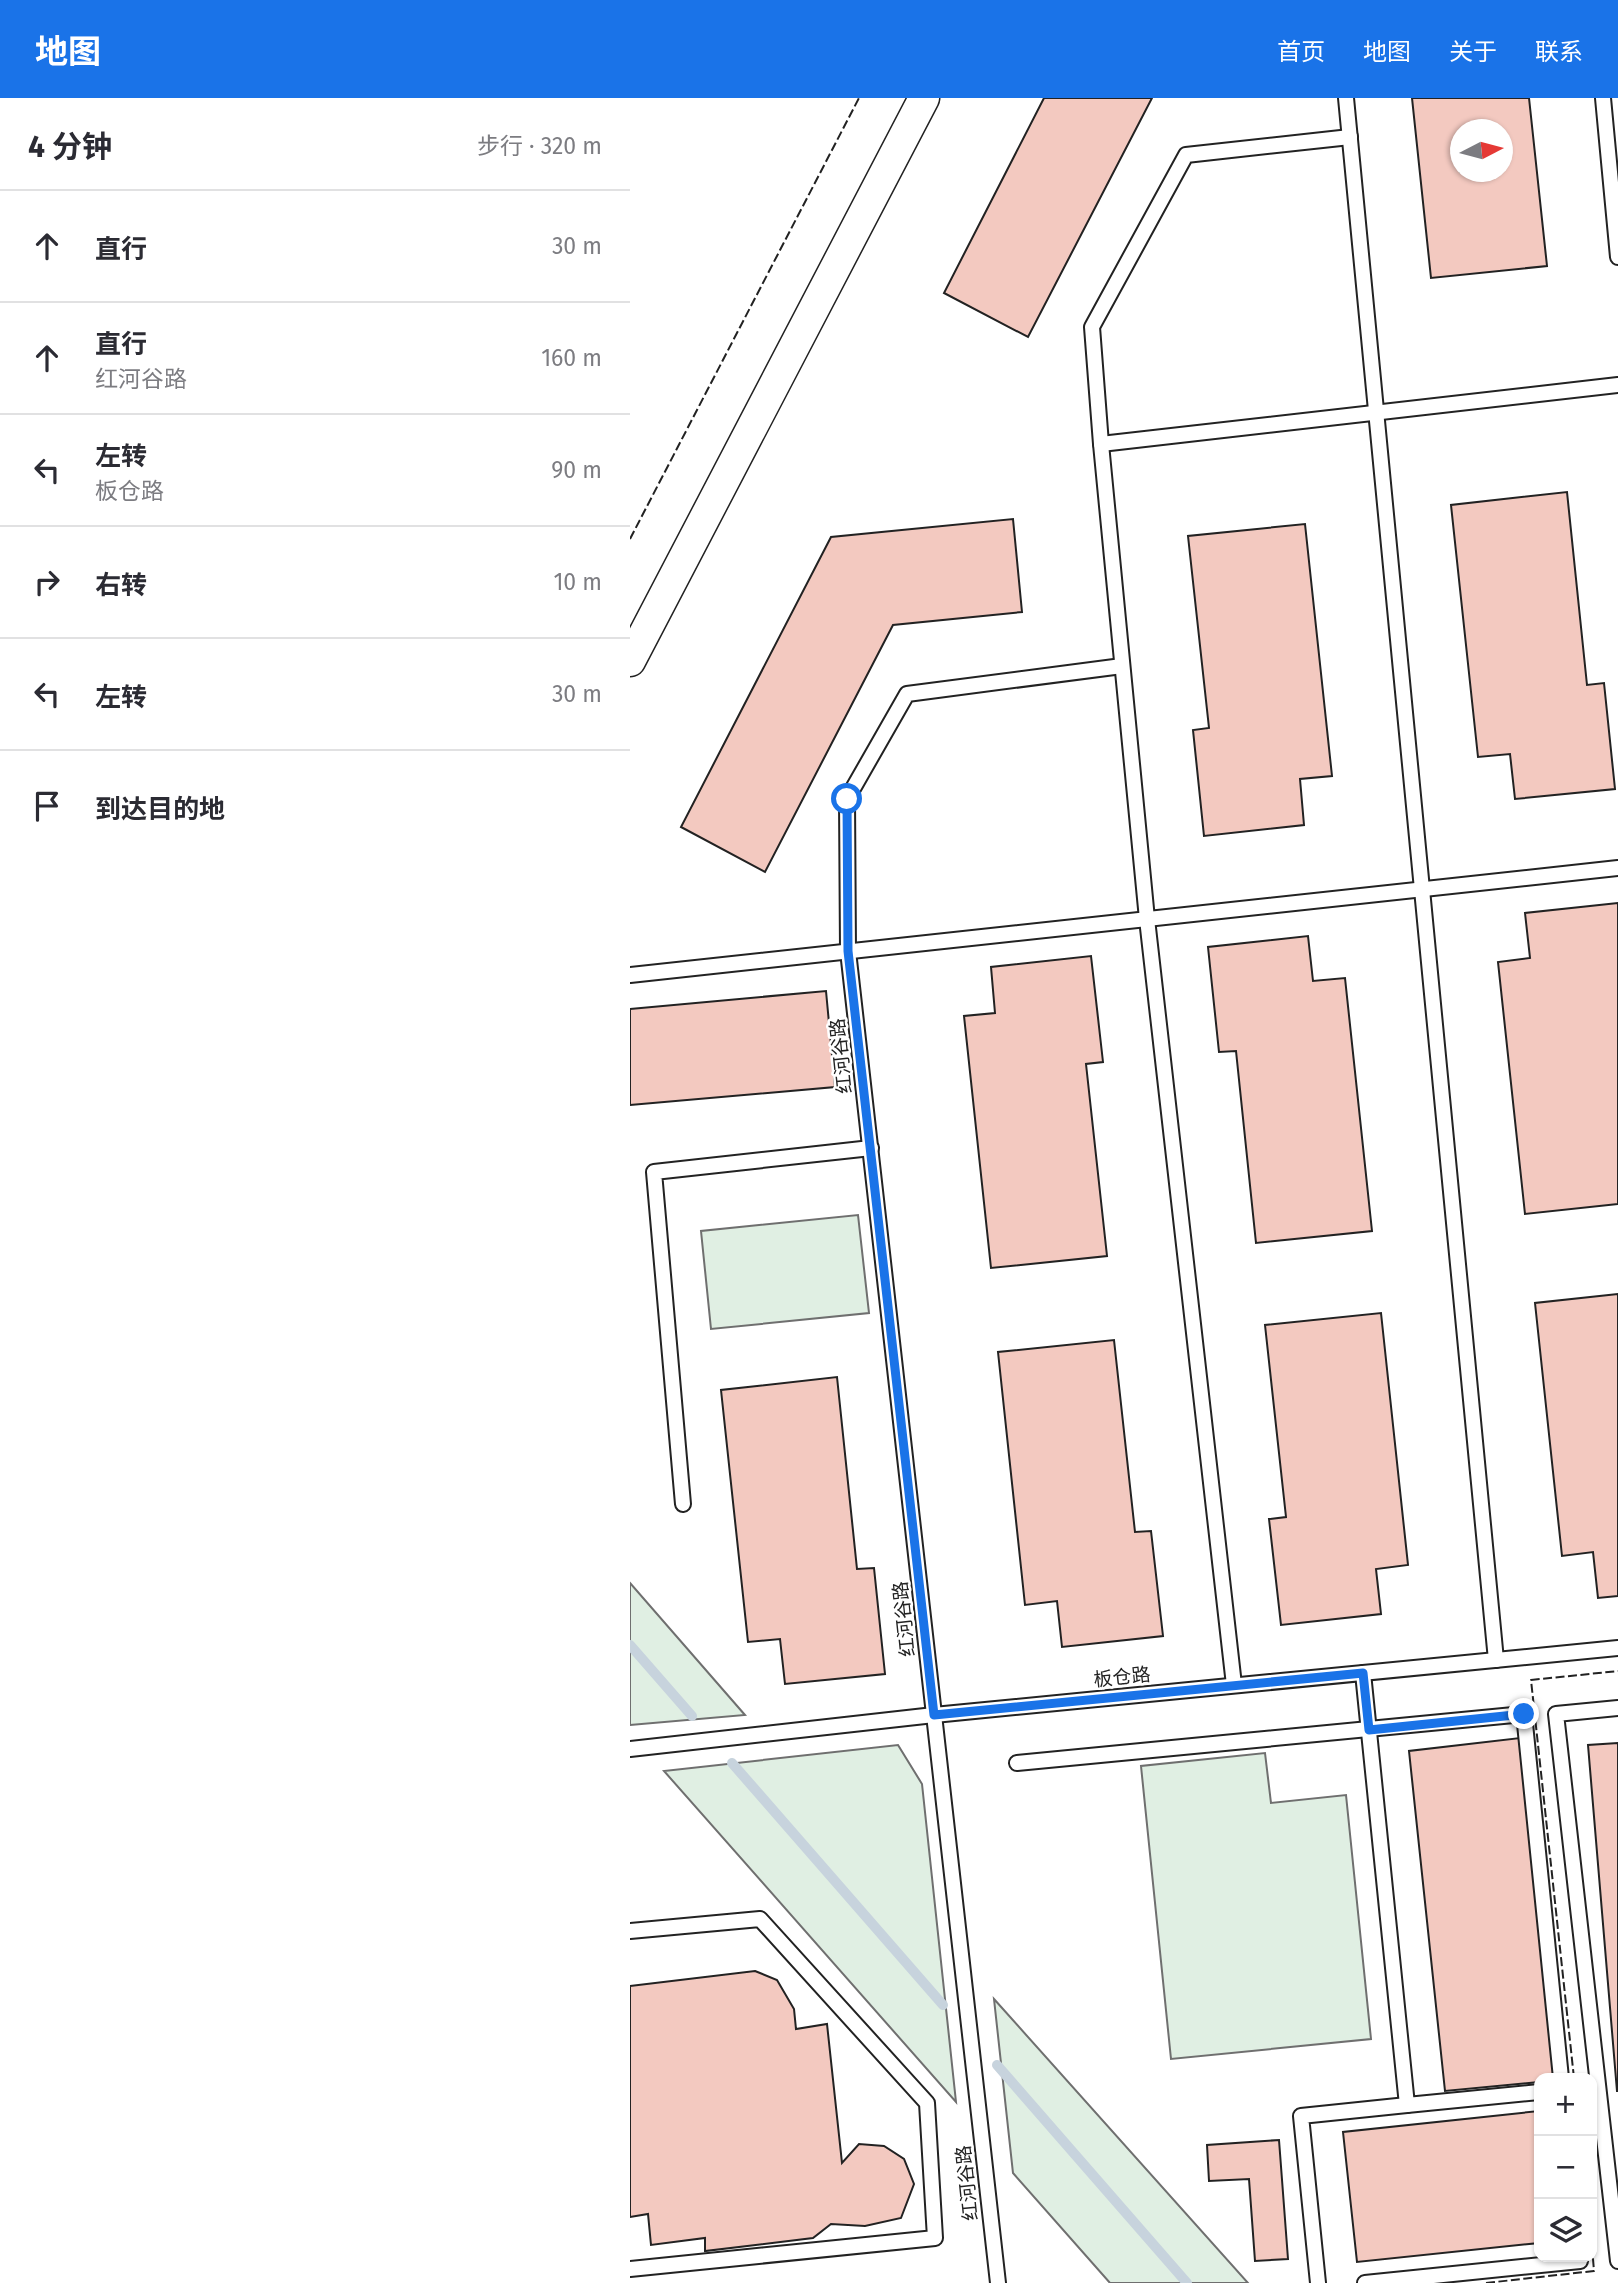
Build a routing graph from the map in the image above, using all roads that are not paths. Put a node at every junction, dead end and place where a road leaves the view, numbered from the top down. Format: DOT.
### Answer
graph roads {
  1 [pos="924,98"];
  2 [pos="1346,98"];
  3 [pos="1603,98"];
  4 [pos="1350,137"];
  5 [pos="1618,257"];
  6 [pos="1618,385"];
  7 [pos="1376,412"];
  8 [pos="1101,444"];
  9 [pos="630,662"];
  10 [pos="1122,666"];
  11 [pos="1618,868"];
  12 [pos="1423,889"];
  13 [pos="1147,919"];
  14 [pos="848,951"];
  15 [pos="630,975"];
  16 [pos="870,1148"];
  17 [pos="683,1504"];
  18 [pos="1618,1648"];
  19 [pos="1496,1660"];
  20 [pos="1363,1673"];
  21 [pos="1234,1685"];
  22 [pos="1618,1708"];
  23 [pos="934,1715"];
  24 [pos="1369,1730"];
  25 [pos="630,1749"];
  26 [pos="1017,1763"];
  27 [pos="630,1931"];
  28 [pos="1560,2073"];
  29 [pos="1534,2092"];
  30 [pos="1407,2105"];
  31 [pos="1570,2262"];
  32 [pos="1618,2262"];
  33 [pos="630,2269"];
  34 [pos="998,2283"];
  35 [pos="1318,2283"];
  36 [pos="1365,2283"];
  1 -- 9 [label="street"];
  2 -- 4 [label="lane"];
  3 -- 5 [label="lane"];
  4 -- 7 [label="lane"];
  4 -- 8 [label="lane"];
  6 -- 7 [label="lane"];
  7 -- 8 [label="lane"];
  7 -- 12 [label="lane"];
  8 -- 10 [label="lane"];
  10 -- 13 [label="lane"];
  10 -- 14 [label="lane, 红河谷路"];
  11 -- 12 [label="lane"];
  12 -- 13 [label="lane"];
  12 -- 19 [label="lane"];
  13 -- 14 [label="lane"];
  13 -- 21 [label="lane"];
  14 -- 15 [label="lane"];
  14 -- 16 [label="lane, 红河谷路"];
  16 -- 17 [label="lane"];
  16 -- 23 [label="lane, 红河谷路"];
  18 -- 19 [label="lane, 板仓路"];
  19 -- 20 [label="lane, 板仓路"];
  20 -- 21 [label="lane, 板仓路"];
  20 -- 24 [label="lane"];
  21 -- 23 [label="lane, 板仓路"];
  22 -- 32 [label="lane"];
  23 -- 25 [label="lane, 板仓路"];
  23 -- 34 [label="lane, 红河谷路"];
  24 -- 26 [label="lane"];
  24 -- 28 [label="lane"];
  24 -- 30 [label="lane"];
  27 -- 33 [label="lane"];
  29 -- 30 [label="lane"];
  30 -- 35 [label="lane"];
  31 -- 36 [label="lane"];
}
